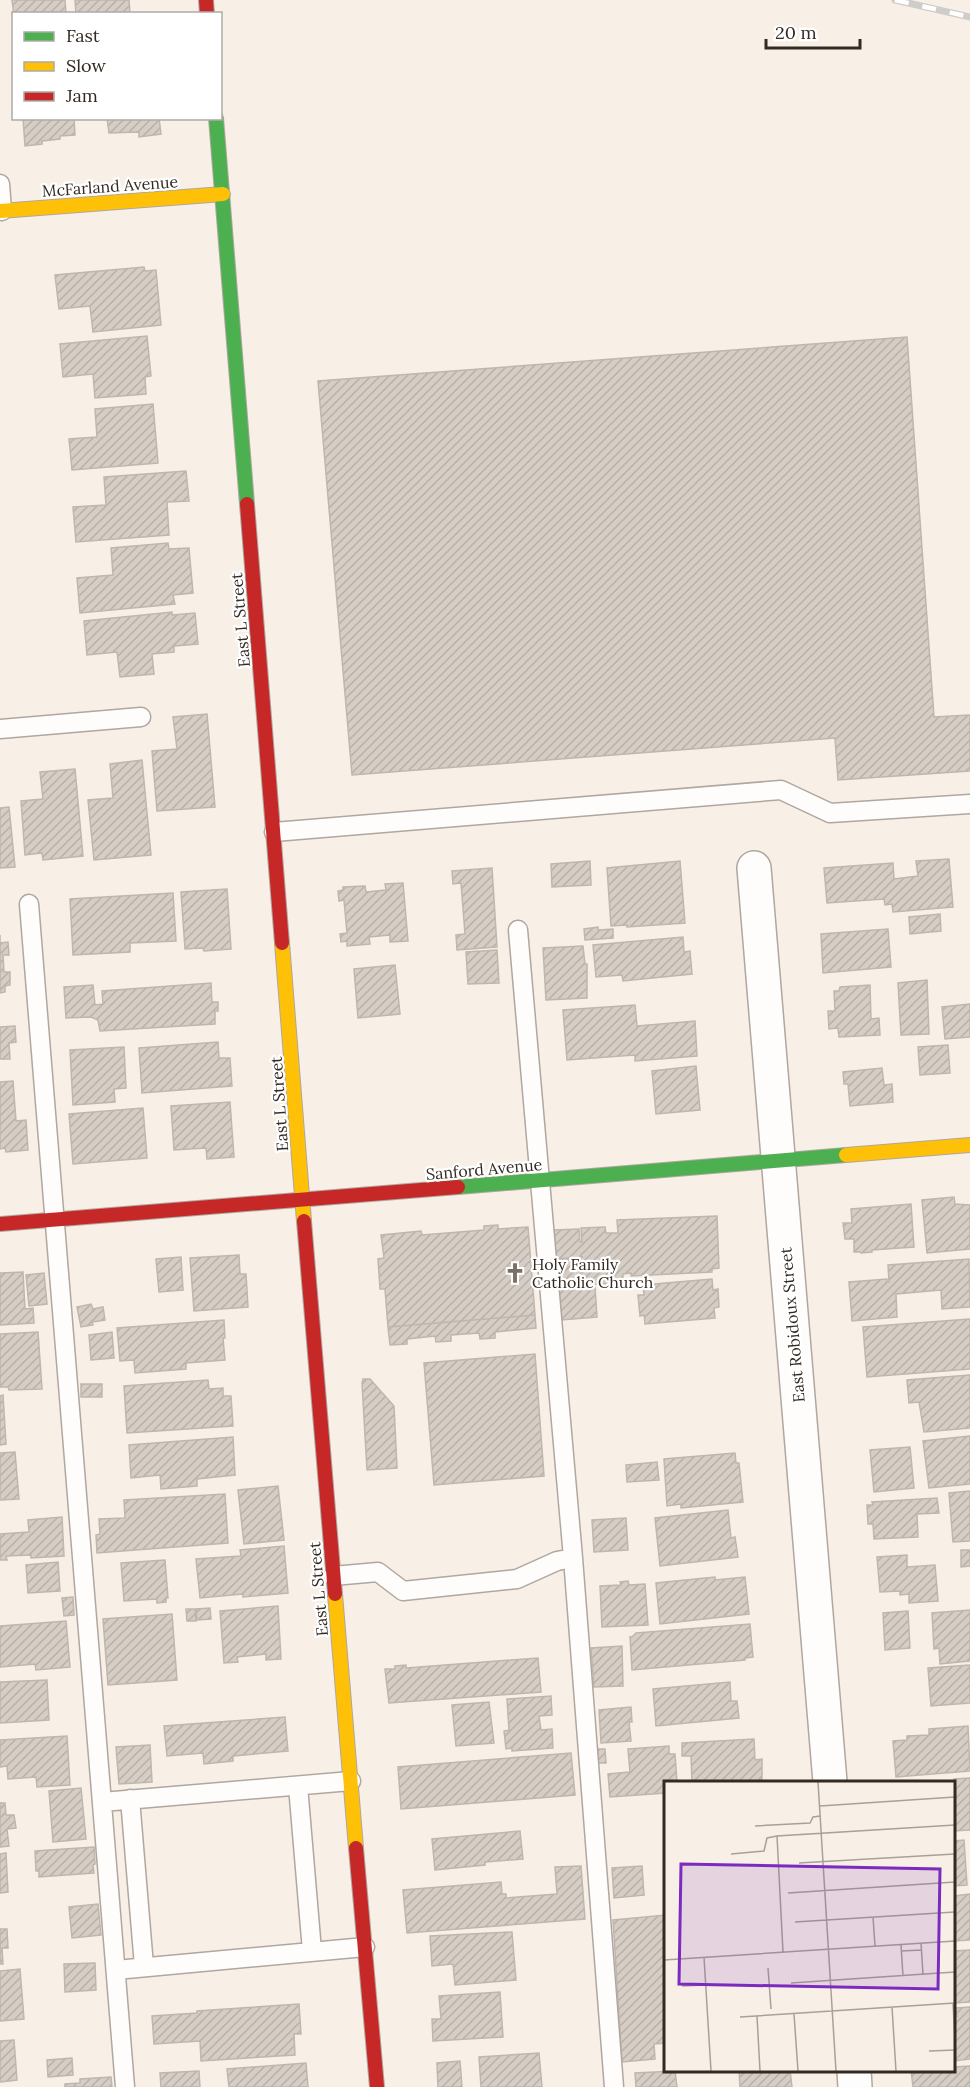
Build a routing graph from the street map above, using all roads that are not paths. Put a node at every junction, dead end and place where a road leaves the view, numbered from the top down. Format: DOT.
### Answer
graph roads {
  1 [pos="216,120"];
  2 [pos="0,184"];
  3 [pos="223,194"];
  4 [pos="1,211"];
  5 [pos="141,717"];
  6 [pos="0,729"];
  7 [pos="970,804"];
  8 [pos="274,832"];
  9 [pos="754,868"];
  10 [pos="29,904"];
  11 [pos="518,930"];
  12 [pos="970,1145"];
  13 [pos="779,1160"];
  14 [pos="539,1181"];
  15 [pos="303,1201"];
  16 [pos="54,1219"];
  17 [pos="0,1224"];
  18 [pos="573,1558"];
  19 [pos="333,1576"];
  20 [pos="351,1781"];
  21 [pos="830,1781"];
  22 [pos="298,1786"];
  23 [pos="130,1800"];
  24 [pos="102,1802"];
  25 [pos="365,1947"];
  26 [pos="312,1951"];
  27 [pos="144,1966"];
  28 [pos="116,1970"];
  29 [pos="854,2072"];
  30 [pos="125,2087"];
  31 [pos="377,2087"];
  32 [pos="615,2087"];
  33 [pos="855,2087"];
  1 -- 3 [label="street, East L Street"];
  2 -- 4 [label="lane"];
  3 -- 4 [label="street, McFarland Avenue"];
  3 -- 8 [label="street, East L Street"];
  5 -- 6 [label="lane"];
  7 -- 8 [label="lane"];
  8 -- 15 [label="street, East L Street"];
  9 -- 13 [label="street, East Robidoux Street"];
  10 -- 16 [label="lane"];
  11 -- 14 [label="lane"];
  12 -- 13 [label="street, Sanford Avenue"];
  13 -- 14 [label="street, Sanford Avenue"];
  13 -- 21 [label="street, East Robidoux Street"];
  14 -- 15 [label="street, Sanford Avenue"];
  14 -- 18 [label="lane"];
  15 -- 16 [label="street, Sanford Avenue"];
  15 -- 19 [label="street, East L Street"];
  16 -- 17 [label="street, Sanford Avenue"];
  16 -- 24 [label="lane"];
  18 -- 19 [label="lane"];
  18 -- 32 [label="lane"];
  19 -- 20 [label="street, East L Street"];
  20 -- 22 [label="lane"];
  20 -- 25 [label="street, East L Street"];
  22 -- 23 [label="lane"];
  22 -- 26 [label="lane"];
  23 -- 24 [label="lane"];
  23 -- 27 [label="lane"];
  24 -- 28 [label="lane"];
  25 -- 26 [label="lane"];
  25 -- 31 [label="street, East L Street"];
  26 -- 27 [label="lane"];
  27 -- 28 [label="lane"];
  28 -- 30 [label="lane"];
  29 -- 33 [label="street"];
}
